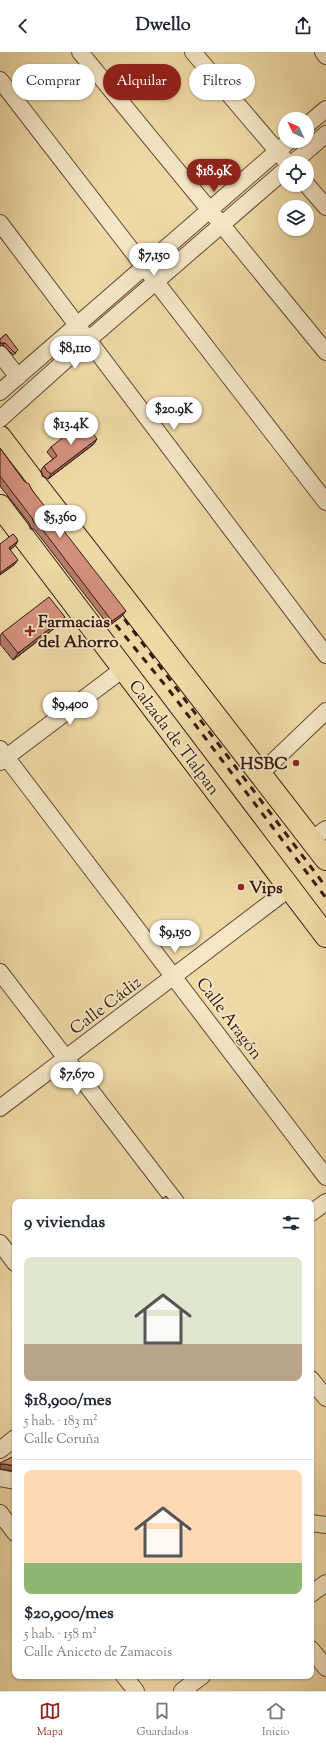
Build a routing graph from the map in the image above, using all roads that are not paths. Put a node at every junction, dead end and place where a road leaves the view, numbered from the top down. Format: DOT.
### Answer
graph roads {
  1 [pos="80,52"];
  2 [pos="193,52"];
  3 [pos="323,52"];
  4 [pos="326,56"];
  5 [pos="0,80"];
  6 [pos="326,108"];
  7 [pos="314,119"];
  8 [pos="326,134"];
  9 [pos="278,141"];
  10 [pos="281,148"];
  11 [pos="301,156"];
  12 [pos="278,176"];
  13 [pos="313,192"];
  14 [pos="326,207"];
  15 [pos="210,210"];
  16 [pos="0,223"];
  17 [pos="222,225"];
  18 [pos="144,267"];
  19 [pos="156,282"];
  20 [pos="76,326"];
  21 [pos="87,340"];
  22 [pos="326,352"];
  23 [pos="0,354"];
  24 [pos="18,377"];
  25 [pos="0,392"];
  26 [pos="0,419"];
  27 [pos="0,437"];
  28 [pos="326,502"];
  29 [pos="0,506"];
  30 [pos="326,655"];
  31 [pos="123,668"];
  32 [pos="326,711"];
  33 [pos="2,756"];
  34 [pos="260,774"];
  35 [pos="319,834"];
  36 [pos="326,859"];
  37 [pos="290,888"];
  38 [pos="326,936"];
  39 [pos="0,972"];
  40 [pos="174,976"];
  41 [pos="65,1058"];
  42 [pos="0,1108"];
  43 [pos="326,1177"];
  44 [pos="174,1199"];
  45 [pos="326,1202"];
  46 [pos="314,1211"];
  47 [pos="0,1244"];
  48 [pos="12,1259"];
  49 [pos="314,1383"];
  50 [pos="326,1398"];
  51 [pos="12,1440"];
  52 [pos="0,1450"];
  53 [pos="0,1478"];
  54 [pos="12,1480"];
  55 [pos="0,1513"];
  56 [pos="314,1523"];
  57 [pos="326,1525"];
  58 [pos="12,1529"];
  59 [pos="326,1583"];
  60 [pos="314,1592"];
  61 [pos="314,1653"];
  62 [pos="326,1668"];
  63 [pos="126,1679"];
  64 [pos="198,1679"];
  65 [pos="136,1691"];
  66 [pos="182,1691"];
  1 -- 15 [label="street"];
  2 -- 9 [label="street"];
  3 -- 4 [label="street"];
  5 -- 18 [label="street"];
  6 -- 7 [label="street"];
  8 -- 11 [label="street"];
  10 -- 15 [label="street"];
  12 -- 17 [label="street"];
  13 -- 14 [label="street"];
  15 -- 17 [label="street"];
  15 -- 18 [label="street"];
  16 -- 20 [label="street"];
  17 -- 19 [label="street"];
  17 -- 22 [label="street"];
  18 -- 19 [label="street"];
  18 -- 20 [label="street"];
  19 -- 21 [label="street"];
  19 -- 28 [label="street"];
  20 -- 21 [label="street"];
  20 -- 24 [label="street"];
  21 -- 26 [label="street"];
  21 -- 30 [label="street"];
  23 -- 24 [label="street"];
  24 -- 25 [label="street"];
  27 -- 34 [label="highway"];
  29 -- 31 [label="highway, Calzada de Tlalpan"];
  31 -- 33 [label="street"];
  31 -- 37 [label="highway, Calzada de Tlalpan"];
  32 -- 34 [label="street"];
  33 -- 40 [label="street, Calle Aragón"];
  34 -- 35 [label="highway"];
  35 -- 36 [label="highway"];
  37 -- 38 [label="highway, Calzada de Tlalpan"];
  37 -- 40 [label="street, Calle Cádiz"];
  39 -- 41 [label="street"];
  40 -- 41 [label="street, Calle Cádiz"];
  40 -- 43 [label="street, Calle Aragón"];
  41 -- 42 [label="street, Calle Cádiz"];
  41 -- 44 [label="street"];
  45 -- 46 [label="street"];
  47 -- 48 [label="street"];
  49 -- 50 [label="street"];
  51 -- 52 [label="street"];
  53 -- 54 [label="street"];
  55 -- 58 [label="street"];
  56 -- 57 [label="street"];
  59 -- 60 [label="street"];
  61 -- 62 [label="street"];
  63 -- 65 [label="street"];
  64 -- 66 [label="street"];
}
